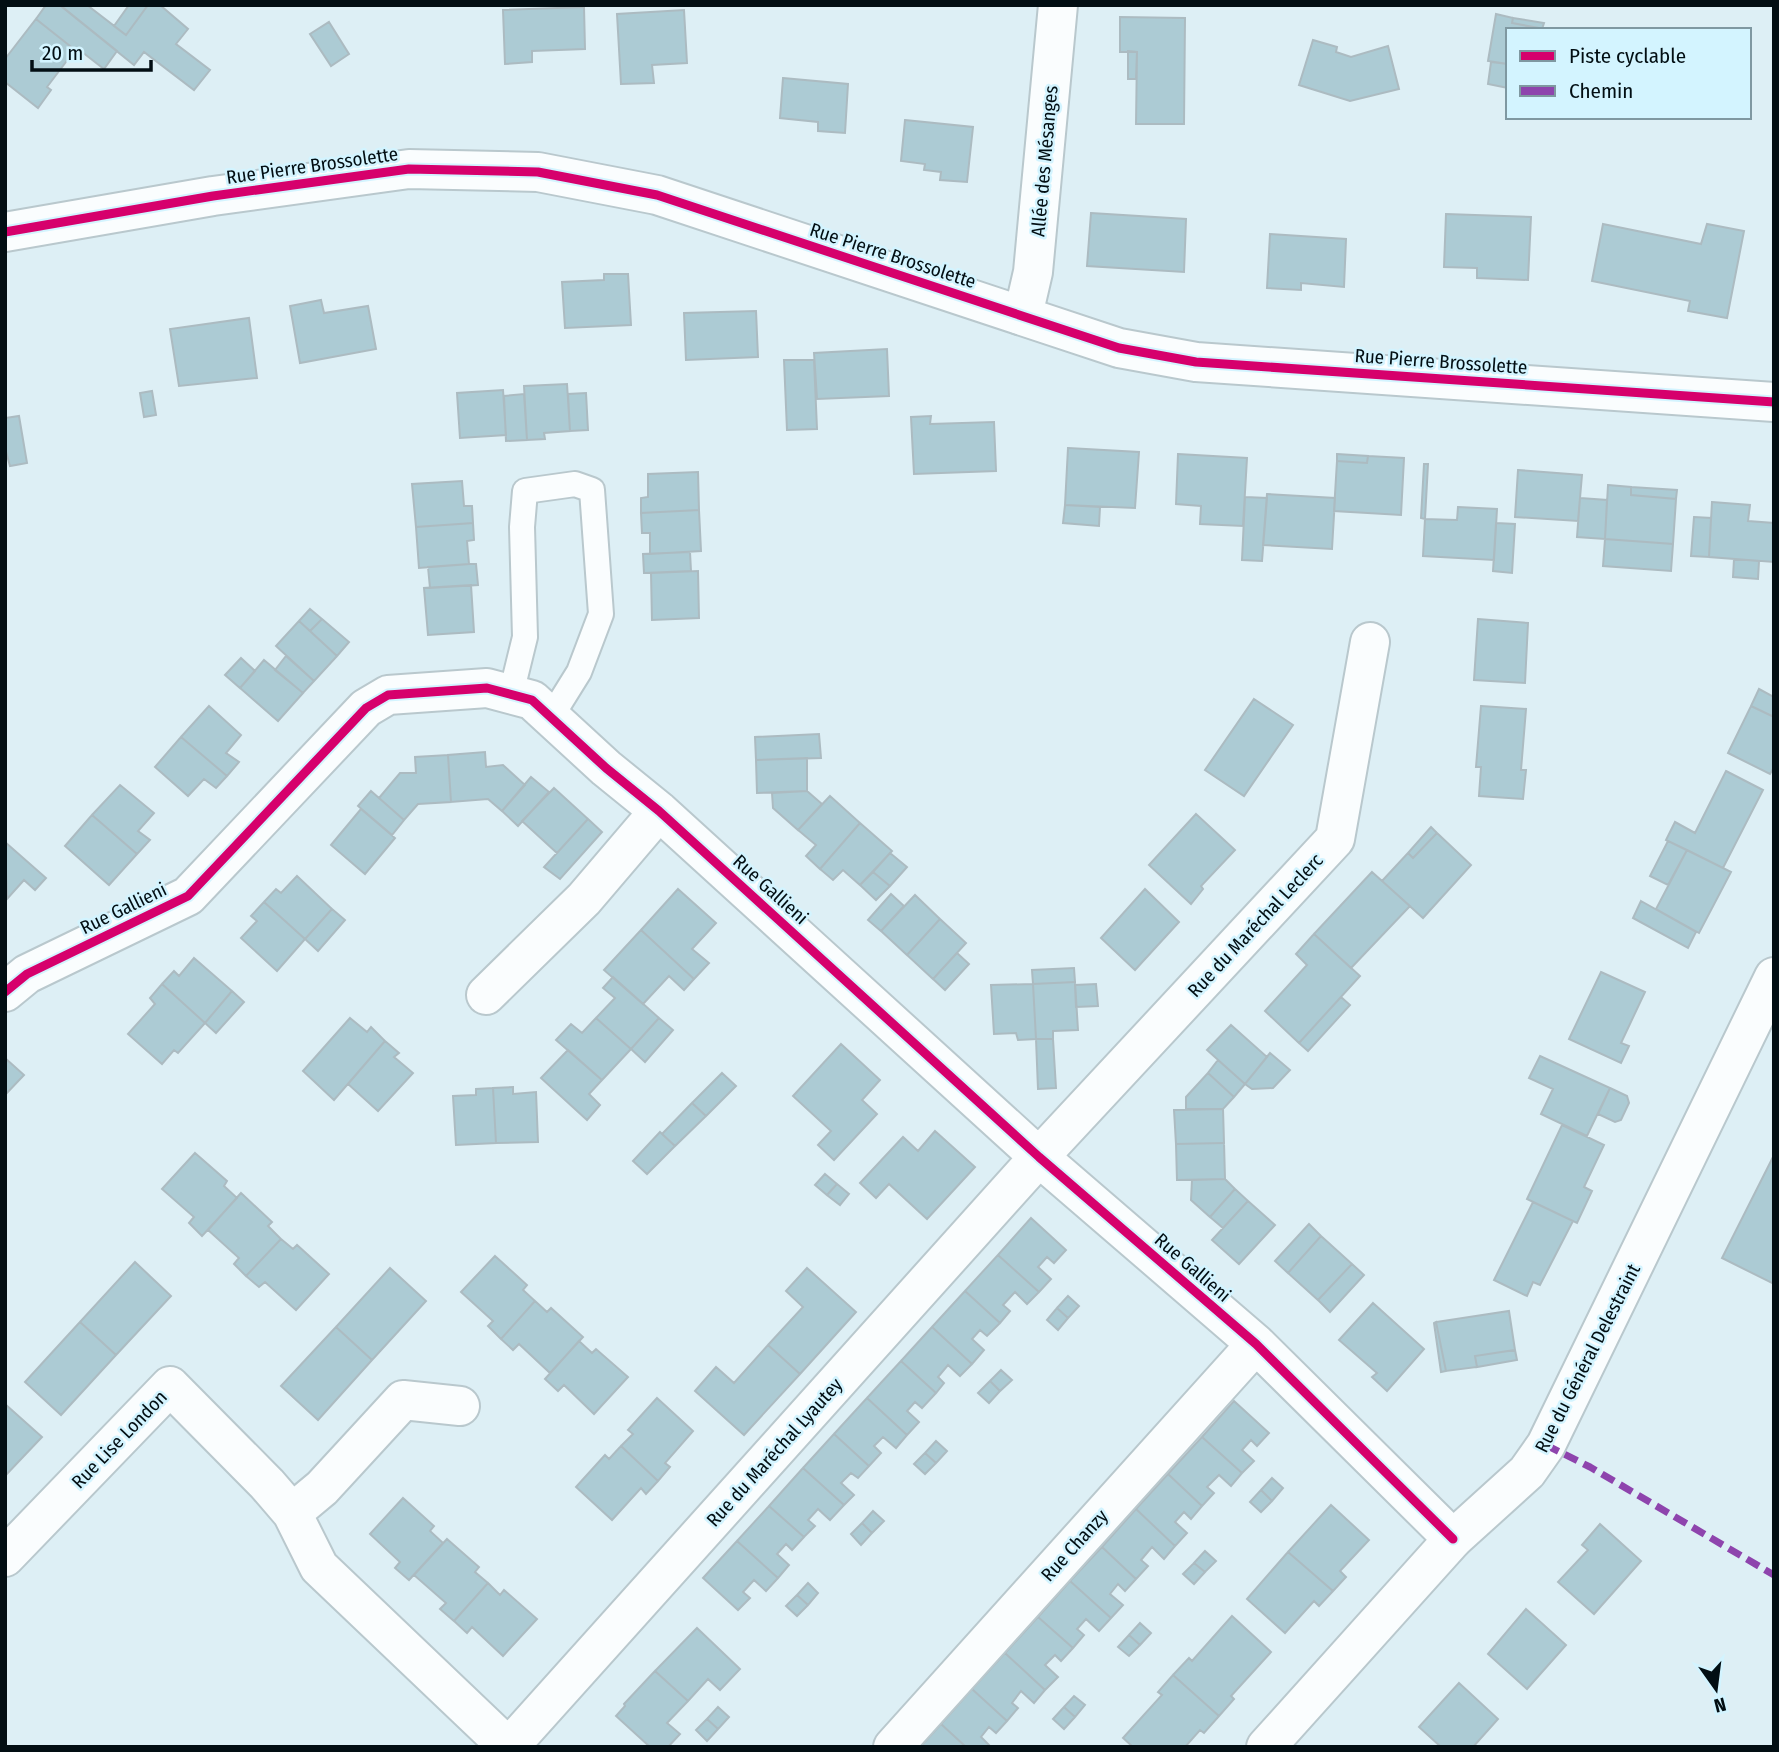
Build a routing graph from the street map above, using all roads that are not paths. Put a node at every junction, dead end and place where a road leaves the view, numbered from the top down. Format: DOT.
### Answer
graph roads {
  1 [pos="1058,5"];
  2 [pos="5,232"];
  3 [pos="1020,315"];
  4 [pos="1774,402"];
  5 [pos="1370,642"];
  6 [pos="511,695"];
  7 [pos="551,717"];
  8 [pos="659,811"];
  9 [pos="1774,977"];
  10 [pos="5,992"];
  11 [pos="486,995"];
  12 [pos="1039,1157"];
  13 [pos="1256,1344"];
  14 [pos="460,1406"];
  15 [pos="292,1513"];
  16 [pos="1453,1539"];
  17 [pos="5,1557"];
  18 [pos="509,1747"];
  19 [pos="893,1747"];
  20 [pos="1266,1747"];
  1 -- 3 [label="street, Allée des Mésanges"];
  2 -- 3 [label="street, Rue Pierre Brossolette"];
  3 -- 4 [label="street, Rue Pierre Brossolette"];
  5 -- 12 [label="street, Rue du Maréchal Leclerc"];
  6 -- 7 [label="street, Rue Gallieni"];
  6 -- 7 [label="lane"];
  6 -- 10 [label="street, Rue Gallieni"];
  7 -- 8 [label="street, Rue Gallieni"];
  8 -- 11 [label="street"];
  8 -- 12 [label="street, Rue Gallieni"];
  9 -- 16 [label="street, Rue du Général Delestraint"];
  12 -- 13 [label="street, Rue Gallieni"];
  12 -- 18 [label="street, Rue du Maréchal Lyautey"];
  13 -- 16 [label="street, Rue Gallieni"];
  13 -- 19 [label="street, Rue Chanzy"];
  14 -- 15 [label="street"];
  15 -- 17 [label="street, Rue Lise London"];
  15 -- 18 [label="street, Rue Lise London"];
  16 -- 20 [label="street, Rue du Général Delestraint"];
}
